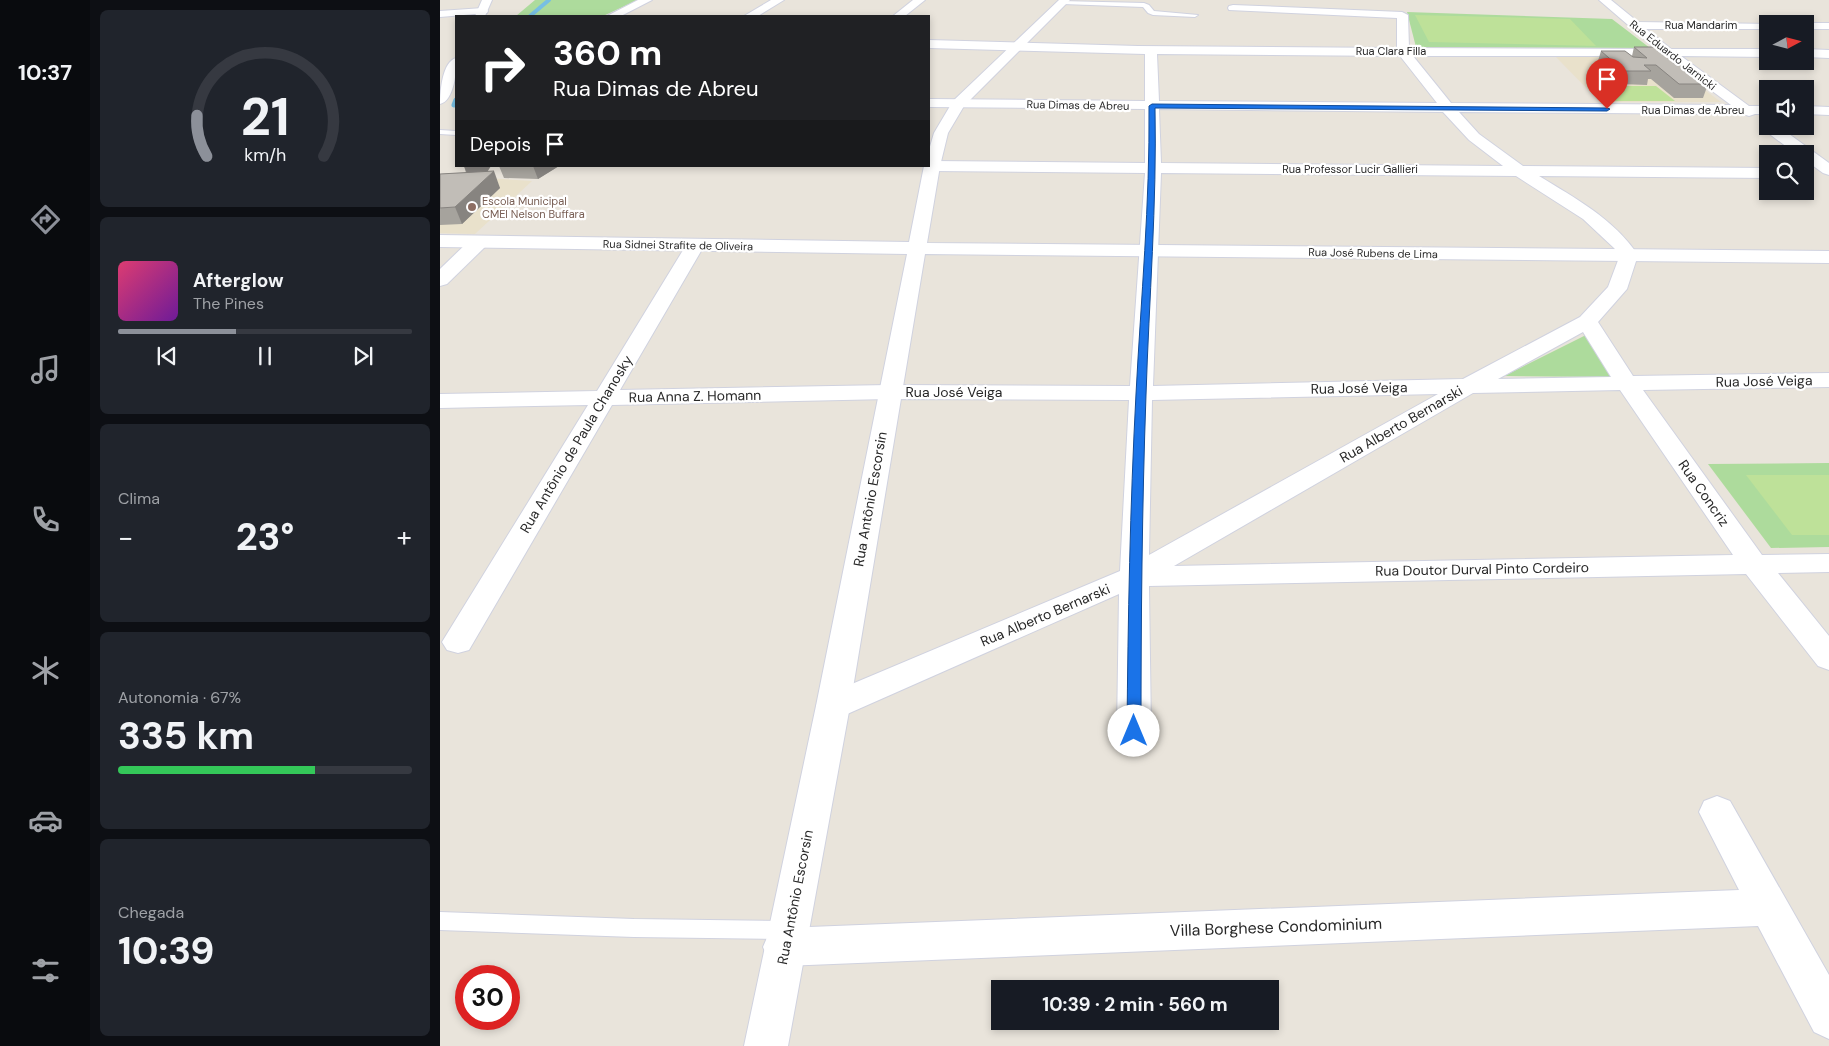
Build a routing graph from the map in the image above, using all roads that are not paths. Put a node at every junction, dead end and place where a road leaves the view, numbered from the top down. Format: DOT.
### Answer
graph roads {
  1 [pos="648,0"];
  2 [pos="779,0"];
  3 [pos="920,0"];
  4 [pos="1604,0"];
  5 [pos="1064,1"];
  6 [pos="1233,8"];
  7 [pos="483,9"];
  8 [pos="440,14"];
  9 [pos="615,15"];
  10 [pos="752,15"];
  11 [pos="899,15"];
  12 [pos="1195,15"];
  13 [pos="1634,25"];
  14 [pos="1759,26"];
  15 [pos="1814,26"];
  16 [pos="1829,26"];
  17 [pos="930,44"];
  18 [pos="1014,48"];
  19 [pos="1151,50"];
  20 [pos="1404,51"];
  21 [pos="1668,52"];
  22 [pos="1759,53"];
  23 [pos="1814,54"];
  24 [pos="1829,54"];
  25 [pos="455,63"];
  26 [pos="445,76"];
  27 [pos="440,100"];
  28 [pos="930,103"];
  29 [pos="958,104"];
  30 [pos="1152,106"];
  31 [pos="1448,108"];
  32 [pos="1746,110"];
  33 [pos="1759,110"];
  34 [pos="1814,110"];
  35 [pos="1829,111"];
  36 [pos="1759,119"];
  37 [pos="440,132"];
  38 [pos="455,133"];
  39 [pos="1780,135"];
  40 [pos="932,166"];
  41 [pos="1153,167"];
  42 [pos="1518,170"];
  43 [pos="1829,172"];
  44 [pos="1759,173"];
  45 [pos="1814,173"];
  46 [pos="440,241"];
  47 [pos="479,242"];
  48 [pos="695,246"];
  49 [pos="916,246"];
  50 [pos="1150,250"];
  51 [pos="1629,256"];
  52 [pos="1829,257"];
  53 [pos="440,280"];
  54 [pos="1587,321"];
  55 [pos="1829,380"];
  56 [pos="1626,383"];
  57 [pos="1468,386"];
  58 [pos="889,392"];
  59 [pos="1141,393"];
  60 [pos="604,398"];
  61 [pos="440,401"];
  62 [pos="1829,563"];
  63 [pos="1754,564"];
  64 [pos="1134,576"];
  65 [pos="458,642"];
  66 [pos="1829,658"];
  67 [pos="833,706"];
  68 [pos="1134,731"];
  69 [pos="1717,812"];
  70 [pos="1768,907"];
  71 [pos="440,921"];
  72 [pos="786,939"];
  73 [pos="1829,1017"];
  74 [pos="766,1046"];
  1 -- 9 [label="street"];
  2 -- 10 [label="street"];
  3 -- 11 [label="street"];
  4 -- 13 [label="street, Rua Eduardo Jarnicki"];
  5 -- 12 [label="lane"];
  5 -- 18 [label="street, Rua Antônio Escorsin"];
  6 -- 20 [label="street"];
  7 -- 8 [label="street"];
  13 -- 14 [label="street, Rua Mandarim"];
  13 -- 21 [label="street, Rua Eduardo Jarnicki"];
  15 -- 16 [label="street"];
  17 -- 18 [label="street, Rua Clara Filla"];
  18 -- 19 [label="street, Rua Clara Filla"];
  18 -- 29 [label="street, Rua Antônio Escorsin"];
  19 -- 20 [label="street, Rua Clara Filla"];
  19 -- 30 [label="street"];
  20 -- 21 [label="street, Rua Clara Filla"];
  20 -- 31 [label="street"];
  21 -- 22 [label="street, Rua Clara Filla"];
  21 -- 32 [label="street, Rua Eduardo Jarnicki"];
  23 -- 24 [label="street"];
  25 -- 26 [label="street"];
  26 -- 27 [label="street"];
  28 -- 29 [label="street, Rua Dimas de Abreu"];
  29 -- 30 [label="street, Rua Dimas de Abreu"];
  29 -- 40 [label="street, Rua Antônio Escorsin"];
  30 -- 31 [label="street, Rua Dimas de Abreu"];
  30 -- 41 [label="street"];
  31 -- 32 [label="street, Rua Dimas de Abreu"];
  31 -- 42 [label="street"];
  32 -- 33 [label="street, Rua Dimas de Abreu"];
  32 -- 36 [label="street, Rua Eduardo Jarnicki"];
  34 -- 35 [label="street"];
  37 -- 38 [label="lane"];
  39 -- 43 [label="street, Rua Eduardo Jarnicki"];
  40 -- 41 [label="street, Rua Professor Lucir Gallieri"];
  40 -- 49 [label="street, Rua Antônio Escorsin"];
  41 -- 42 [label="street, Rua Professor Lucir Gallieri"];
  41 -- 50 [label="street"];
  42 -- 44 [label="street, Rua Professor Lucir Gallieri"];
  42 -- 51 [label="street"];
  43 -- 45 [label="street"];
  46 -- 47 [label="street, Rua Sidnei Strafite de Oliveira"];
  47 -- 48 [label="street, Rua Sidnei Strafite de Oliveira"];
  47 -- 53 [label="street"];
  48 -- 49 [label="street, Rua Sidnei Strafite de Oliveira"];
  48 -- 60 [label="street, Rua Antônio de Paula Chanosky"];
  49 -- 50 [label="street, Rua José Rubens de Lima"];
  49 -- 58 [label="street, Rua Antônio Escorsin"];
  50 -- 51 [label="street, Rua José Rubens de Lima"];
  50 -- 59 [label="street"];
  51 -- 52 [label="street, Rua José Rubens de Lima"];
  51 -- 54 [label="street, Rua Alberto Bernarski"];
  54 -- 56 [label="street, Rua Concriz"];
  54 -- 57 [label="street, Rua Alberto Bernarski"];
  55 -- 56 [label="street, Rua José Veiga"];
  56 -- 57 [label="street, Rua José Veiga"];
  56 -- 63 [label="street, Rua Concriz"];
  57 -- 59 [label="street, Rua José Veiga"];
  57 -- 64 [label="street, Rua Alberto Bernarski"];
  58 -- 59 [label="street, Rua José Veiga"];
  58 -- 60 [label="street, Rua Anna Z. Homann"];
  58 -- 67 [label="street, Rua Antônio Escorsin"];
  59 -- 64 [label="street"];
  60 -- 61 [label="street, Rua Anna Z. Homann"];
  60 -- 65 [label="street, Rua Antônio de Paula Chanosky"];
  62 -- 63 [label="street, Rua Doutor Durval Pinto Cordeiro"];
  63 -- 64 [label="street, Rua Doutor Durval Pinto Cordeiro"];
  63 -- 66 [label="street, Rua Concriz"];
  64 -- 67 [label="street, Rua Alberto Bernarski"];
  64 -- 68 [label="street"];
  67 -- 72 [label="street, Rua Antônio Escorsin"];
  69 -- 70 [label="street"];
  70 -- 72 [label="street, Villa Borghese Condominium"];
  70 -- 73 [label="street"];
  71 -- 72 [label="lane"];
  72 -- 74 [label="street, Rua Antônio Escorsin"];
}
